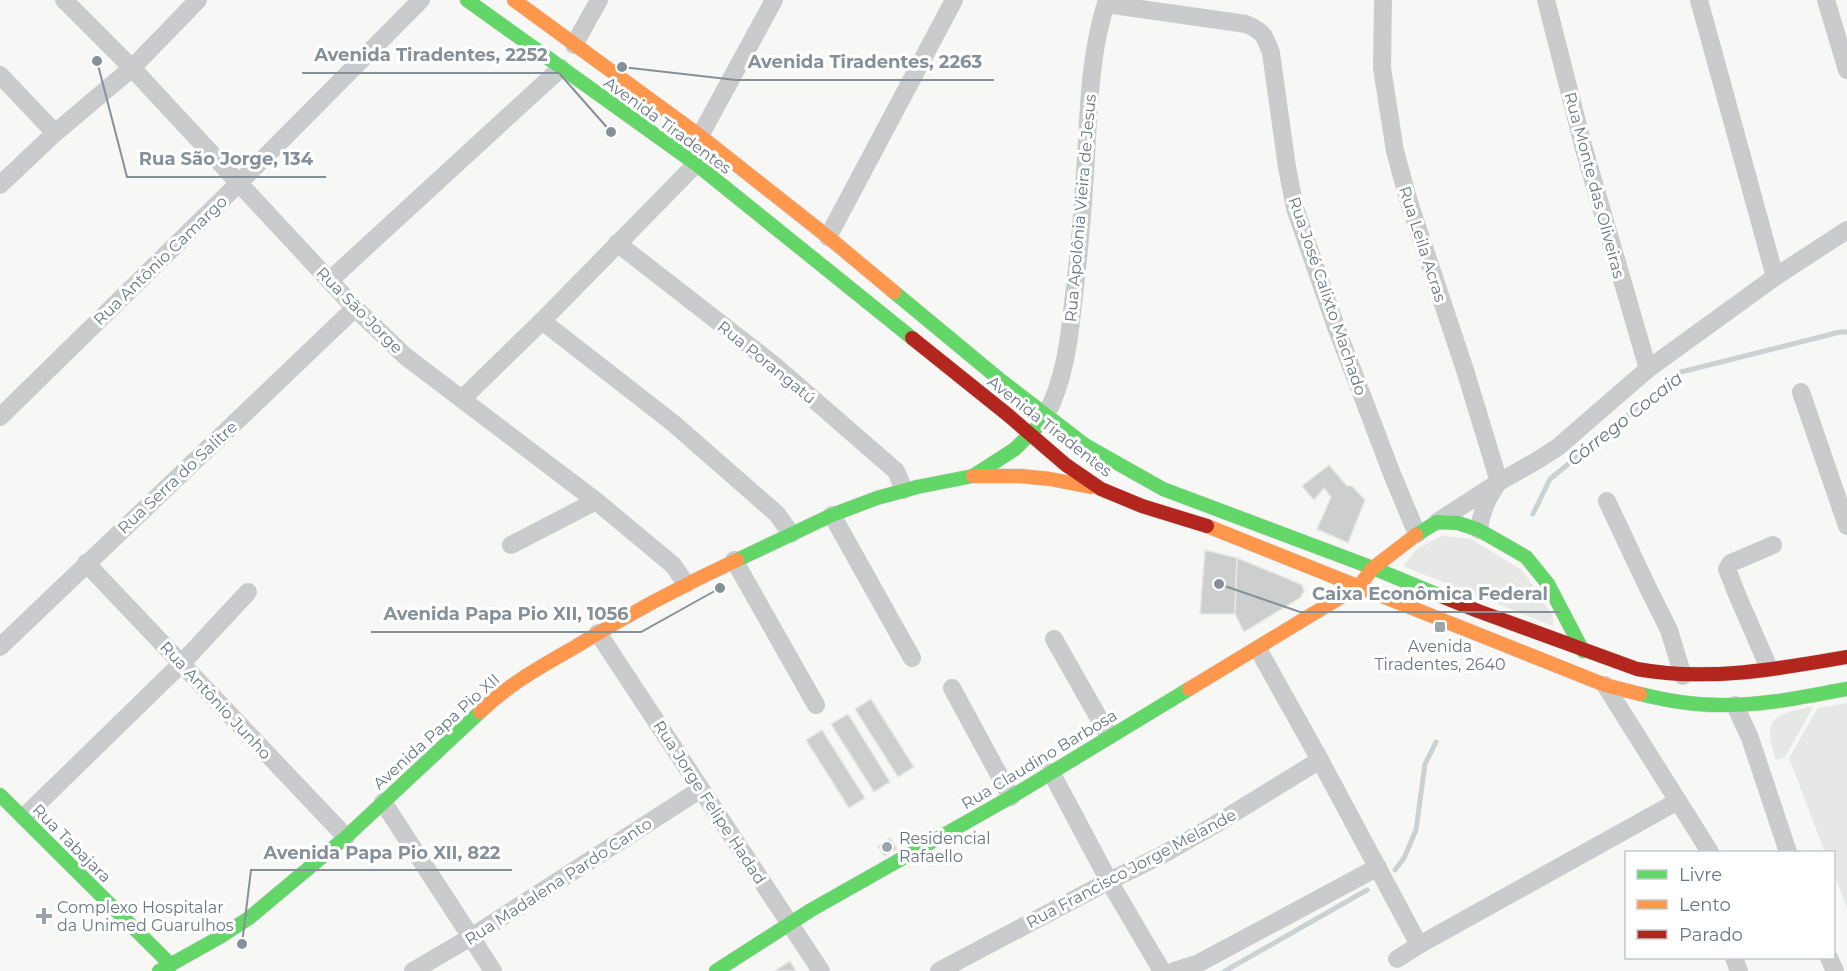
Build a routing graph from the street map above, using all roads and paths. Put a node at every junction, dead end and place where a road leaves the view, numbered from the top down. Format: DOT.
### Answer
graph roads {
  1 [pos="64,0"];
  2 [pos="198,0"];
  3 [pos="421,0"];
  4 [pos="467,0"];
  5 [pos="514,0"];
  6 [pos="599,0"];
  7 [pos="774,0"];
  8 [pos="954,0"];
  9 [pos="1383,0"];
  10 [pos="1546,0"];
  11 [pos="1699,0"];
  12 [pos="1826,0"];
  13 [pos="1107,2"];
  14 [pos="574,45"];
  15 [pos="132,68"];
  16 [pos="561,68"];
  17 [pos="1847,70"];
  18 [pos="0,75"];
  19 [pos="55,134"];
  20 [pos="700,136"];
  21 [pos="696,164"];
  22 [pos="238,183"];
  23 [pos="0,185"];
  24 [pos="1847,230"];
  25 [pos="828,237"];
  26 [pos="617,243"];
  27 [pos="1775,278"];
  28 [pos="330,280"];
  29 [pos="355,308"];
  30 [pos="542,321"];
  31 [pos="1648,369"];
  32 [pos="999,379"];
  33 [pos="1801,392"];
  34 [pos="463,398"];
  35 [pos="1008,415"];
  36 [pos="1046,415"];
  37 [pos="0,417"];
  38 [pos="1031,435"];
  39 [pos="1008,454"];
  40 [pos="973,476"];
  41 [pos="1499,482"];
  42 [pos="1101,489"];
  43 [pos="904,490"];
  44 [pos="596,501"];
  45 [pos="1607,501"];
  46 [pos="832,515"];
  47 [pos="1437,522"];
  48 [pos="1847,525"];
  49 [pos="1479,530"];
  50 [pos="791,534"];
  51 [pos="1417,534"];
  52 [pos="1773,544"];
  53 [pos="512,545"];
  54 [pos="734,560"];
  55 [pos="86,563"];
  56 [pos="1373,568"];
  57 [pos="686,584"];
  58 [pos="1359,586"];
  59 [pos="248,592"];
  60 [pos="597,633"];
  61 [pos="1054,639"];
  62 [pos="0,647"];
  63 [pos="1258,649"];
  64 [pos="1583,651"];
  65 [pos="912,657"];
  66 [pos="1847,657"];
  67 [pos="182,663"];
  68 [pos="1769,668"];
  69 [pos="1683,676"];
  70 [pos="1605,686"];
  71 [pos="952,688"];
  72 [pos="1847,689"];
  73 [pos="1744,704"];
  74 [pos="816,705"];
  75 [pos="1109,736"];
  76 [pos="1320,760"];
  77 [pos="1051,772"];
  78 [pos="701,789"];
  79 [pos="0,795"];
  80 [pos="1011,797"];
  81 [pos="1678,801"];
  82 [pos="383,802"];
  83 [pos="24,817"];
  84 [pos="346,837"];
  85 [pos="1709,851"];
  86 [pos="1788,851"];
  87 [pos="1378,867"];
  88 [pos="1109,881"];
  89 [pos="789,923"];
  90 [pos="471,937"];
  91 [pos="1419,945"];
  92 [pos="1397,959"];
  93 [pos="165,968"];
  94 [pos="413,971"];
  95 [pos="493,971"];
  96 [pos="716,971"];
  97 [pos="821,971"];
  98 [pos="939,971"];
  99 [pos="1162,971"];
  100 [pos="1174,971"];
  1 -- 15 [label="street, Rua São Jorge"];
  2 -- 15 [label="street"];
  3 -- 22 [label="street, Rua Antônio Camargo"];
  4 -- 16 [label="main road, Avenida Tiradentes"];
  5 -- 14 [label="main road, Avenida Tiradentes"];
  6 -- 14 [label="street"];
  7 -- 20 [label="street"];
  8 -- 25 [label="street"];
  9 -- 41 [label="street, Rua Leila Acras"];
  10 -- 31 [label="street, Rua Monte das Oliveiras"];
  11 -- 27 [label="street"];
  12 -- 17 [label="street"];
  13 -- 36 [label="street, Rua Apolônia Vieira de Jesus"];
  13 -- 51 [label="street, Rua José Calixto Machado"];
  14 -- 20 [label="main road, Avenida Tiradentes"];
  15 -- 19 [label="street"];
  15 -- 22 [label="street, Rua São Jorge"];
  16 -- 21 [label="main road, Avenida Tiradentes"];
  16 -- 28 [label="street"];
  18 -- 19 [label="street"];
  19 -- 23 [label="street"];
  20 -- 25 [label="main road, Avenida Tiradentes"];
  21 -- 26 [label="street"];
  21 -- 35 [label="main road, Avenida Tiradentes"];
  22 -- 28 [label="street, Rua São Jorge"];
  22 -- 37 [label="street, Rua Antônio Camargo"];
  24 -- 27 [label="street"];
  25 -- 32 [label="main road, Avenida Tiradentes"];
  26 -- 30 [label="street"];
  26 -- 43 [label="street, Rua Porangatú"];
  27 -- 31 [label="street"];
  28 -- 29 [label="street, Rua São Jorge"];
  29 -- 34 [label="street, Rua São Jorge"];
  29 -- 55 [label="street, Rua Serra do Salitre"];
  30 -- 34 [label="street"];
  30 -- 50 [label="street"];
  31 -- 41 [label="street"];
  32 -- 35 [label="main road"];
  32 -- 36 [label="main road, Avenida Tiradentes"];
  33 -- 48 [label="street"];
  34 -- 44 [label="street, Rua São Jorge"];
  35 -- 38 [label="main road, Avenida Tiradentes"];
  35 -- 39 [label="main road"];
  36 -- 38 [label="main road, Avenida Papa Pio XII"];
  36 -- 56 [label="main road, Avenida Tiradentes"];
  38 -- 39 [label="main road, Avenida Papa Pio XII"];
  38 -- 42 [label="main road, Avenida Tiradentes"];
  39 -- 40 [label="main road, Avenida Papa Pio XII"];
  40 -- 42 [label="main road"];
  40 -- 43 [label="main road, Avenida Papa Pio XII"];
  41 -- 47 [label="street"];
  41 -- 49 [label="street"];
  42 -- 58 [label="main road, Avenida Tiradentes"];
  43 -- 46 [label="main road, Avenida Papa Pio XII"];
  44 -- 53 [label="street"];
  44 -- 57 [label="street, Rua São Jorge"];
  45 -- 69 [label="street"];
  46 -- 50 [label="main road, Avenida Papa Pio XII"];
  46 -- 65 [label="street"];
  47 -- 49 [label="main road"];
  47 -- 51 [label="main road, Rua Claudino Barbosa"];
  49 -- 64 [label="main road"];
  50 -- 54 [label="main road, Avenida Papa Pio XII"];
  51 -- 56 [label="main road, Rua Claudino Barbosa"];
  52 -- 68 [label="street"];
  54 -- 57 [label="main road, Avenida Papa Pio XII"];
  54 -- 74 [label="street"];
  55 -- 62 [label="street, Rua Serra do Salitre"];
  55 -- 67 [label="street, Rua Antônio Junho"];
  56 -- 58 [label="main road, Rua Claudino Barbosa"];
  56 -- 64 [label="main road, Avenida Tiradentes"];
  57 -- 60 [label="main road, Avenida Papa Pio XII"];
  58 -- 63 [label="main road, Rua Claudino Barbosa"];
  58 -- 70 [label="main road, Avenida Tiradentes"];
  59 -- 67 [label="street"];
  60 -- 78 [label="street, Rua Jorge Felipe Hadad"];
  60 -- 82 [label="main road, Avenida Papa Pio XII"];
  61 -- 75 [label="street"];
  63 -- 75 [label="main road, Rua Claudino Barbosa"];
  63 -- 76 [label="street"];
  64 -- 69 [label="main road, Avenida Tiradentes"];
  66 -- 68 [label="main road, Avenida Tiradentes"];
  67 -- 83 [label="street"];
  67 -- 84 [label="street, Rua Antônio Junho"];
  68 -- 69 [label="main road, Avenida Tiradentes"];
  70 -- 73 [label="main road, Avenida Tiradentes"];
  70 -- 81 [label="street"];
  71 -- 80 [label="street"];
  72 -- 73 [label="main road, Avenida Tiradentes"];
  73 -- 86 [label="street"];
  75 -- 77 [label="main road, Rua Claudino Barbosa"];
  76 -- 87 [label="street"];
  76 -- 88 [label="street, Rua Francisco Jorge Melande"];
  77 -- 80 [label="main road, Rua Claudino Barbosa"];
  77 -- 88 [label="street"];
  78 -- 89 [label="street, Rua Jorge Felipe Hadad"];
  78 -- 90 [label="street, Rua Madalena Pardo Canto"];
  79 -- 83 [label="main road, Rua Tabajara"];
  80 -- 89 [label="main road, Rua Claudino Barbosa"];
  81 -- 85 [label="street"];
  81 -- 91 [label="street"];
  82 -- 84 [label="main road, Avenida Papa Pio XII"];
  82 -- 90 [label="street"];
  83 -- 93 [label="main road, Rua Tabajara"];
  84 -- 93 [label="main road, Avenida Papa Pio XII"];
  87 -- 91 [label="street"];
  87 -- 100 [label="street"];
  88 -- 98 [label="street, Rua Francisco Jorge Melande"];
  88 -- 99 [label="street"];
  89 -- 96 [label="main road, Rua Claudino Barbosa"];
  89 -- 97 [label="street, Rua Jorge Felipe Hadad"];
  90 -- 94 [label="street, Rua Madalena Pardo Canto"];
  90 -- 95 [label="street"];
  91 -- 92 [label="street"];
}
